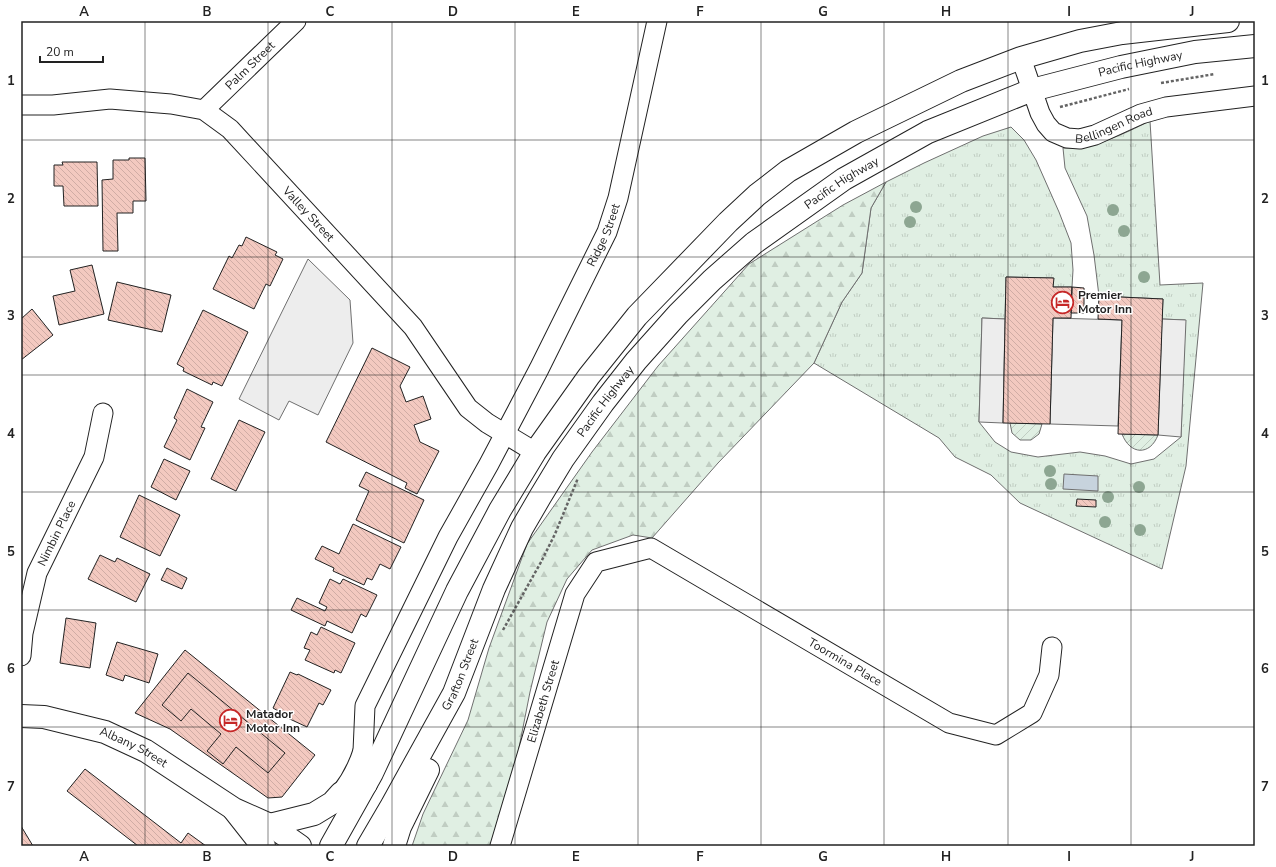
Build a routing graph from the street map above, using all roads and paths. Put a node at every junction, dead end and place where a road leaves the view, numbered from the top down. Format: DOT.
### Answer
graph roads {
  1 [pos="296,21"];
  2 [pos="657,21"];
  3 [pos="1228,21"];
  4 [pos="1255,46"];
  5 [pos="1021,58"];
  6 [pos="1217,73"];
  7 [pos="1159,83"];
  8 [pos="1132,89"];
  9 [pos="1032,90"];
  10 [pos="1255,96"];
  11 [pos="21,105"];
  12 [pos="1066,106"];
  13 [pos="204,110"];
  14 [pos="103,413"];
  15 [pos="505,433"];
  16 [pos="536,452"];
  17 [pos="580,474"];
  18 [pos="540,497"];
  19 [pos="596,562"];
  20 [pos="501,633"];
  21 [pos="1052,647"];
  22 [pos="21,656"];
  23 [pos="454,693"];
  24 [pos="21,716"];
  25 [pos="363,751"];
  26 [pos="369,779"];
  27 [pos="341,793"];
  28 [pos="234,809"];
  29 [pos="270,824"];
  30 [pos="260,845"];
  31 [pos="300,846"];
  32 [pos="331,846"];
  33 [pos="368,846"];
  34 [pos="394,846"];
  35 [pos="500,846"];
  1 -- 13 [label="street, Palm Street"];
  2 -- 15 [label="street, Ridge Street"];
  3 -- 5 [label="main road"];
  4 -- 9 [label="main road, Pacific Highway"];
  5 -- 9 [label="street, Bellingen Road"];
  5 -- 16 [label="main road"];
  6 -- 7 [label="path"];
  8 -- 12 [label="path"];
  9 -- 10 [label="street, Bellingen Road"];
  9 -- 18 [label="main road, Pacific Highway"];
  11 -- 13 [label="street, Valley Street"];
  13 -- 15 [label="street, Valley Street"];
  14 -- 22 [label="street, Nimbin Place"];
  15 -- 16 [label="street, Valley Street"];
  15 -- 25 [label="street"];
  16 -- 26 [label="main road"];
  17 -- 20 [label="path"];
  18 -- 23 [label="main road, Grafton Street"];
  19 -- 21 [label="street, Toormina Place"];
  19 -- 35 [label="street, Elizabeth Street"];
  23 -- 33 [label="main road, Grafton Street"];
  23 -- 34 [label="main road"];
  24 -- 28 [label="main road, Albany Street"];
  25 -- 26 [label="street"];
  25 -- 27 [label="street"];
  26 -- 27 [label="main road"];
  26 -- 32 [label="main road"];
  27 -- 29 [label="main road"];
  28 -- 29 [label="main road, Albany Street"];
  28 -- 30 [label="main road, Albany Street"];
  29 -- 31 [label="main road, Albany Street"];
}
